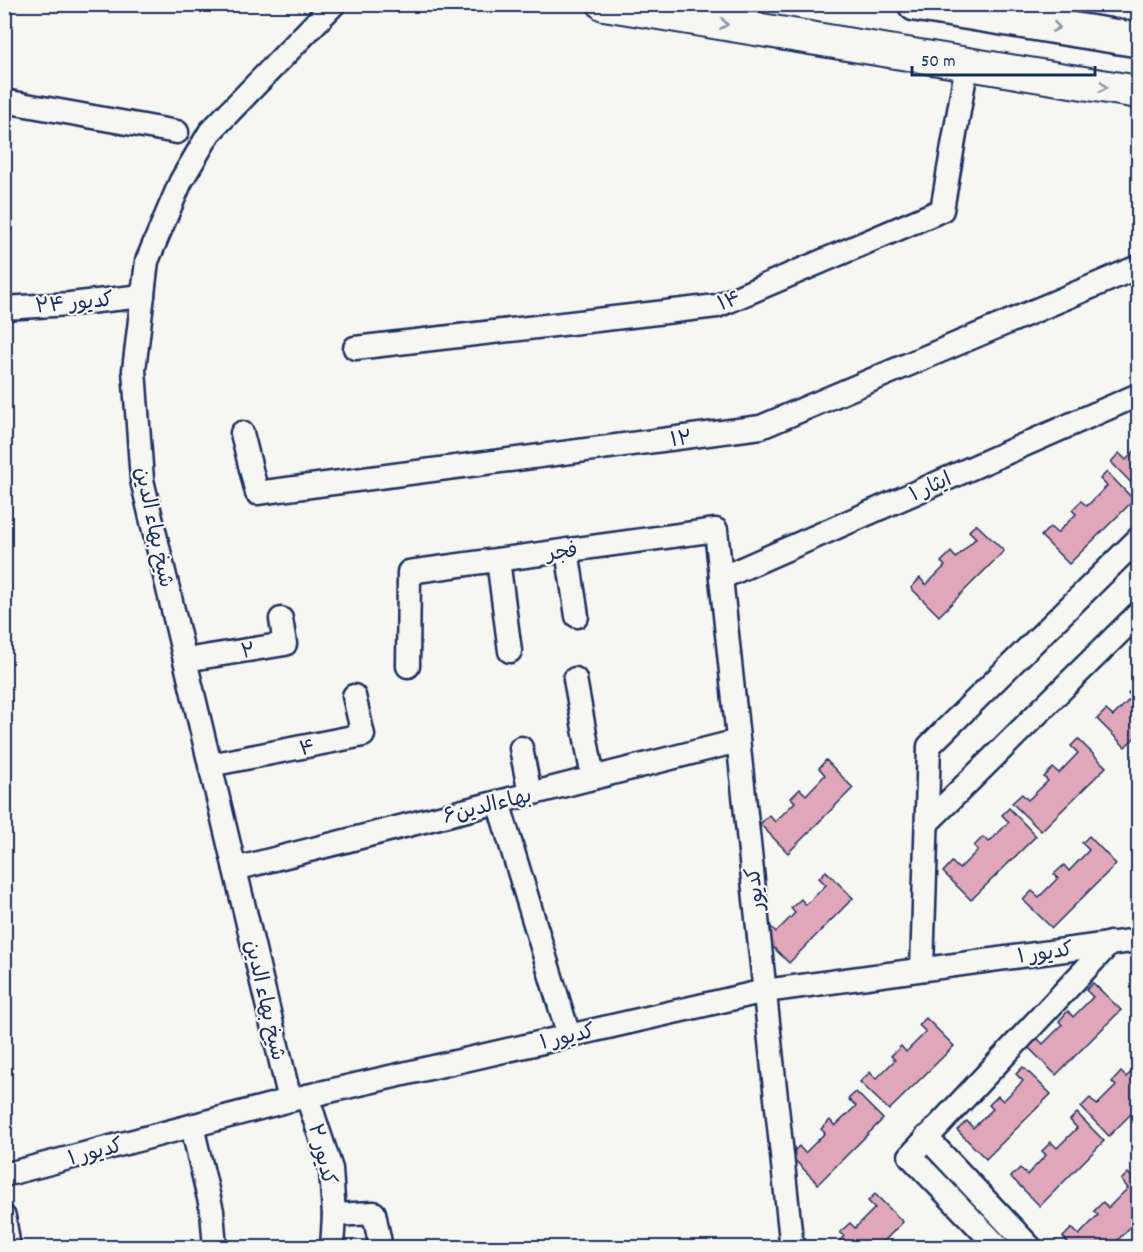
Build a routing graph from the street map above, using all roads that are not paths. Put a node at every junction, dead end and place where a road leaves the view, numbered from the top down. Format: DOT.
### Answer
graph roads {
  1 [pos="334,4"];
  2 [pos="604,4"];
  3 [pos="915,4"];
  4 [pos="1138,40"];
  5 [pos="967,64"];
  6 [pos="1138,93"];
  7 [pos="4,101"];
  8 [pos="177,132"];
  9 [pos="1138,267"];
  10 [pos="143,296"];
  11 [pos="4,308"];
  12 [pos="355,348"];
  13 [pos="1138,395"];
  14 [pos="242,433"];
  15 [pos="716,530"];
  16 [pos="1138,539"];
  17 [pos="567,550"];
  18 [pos="498,560"];
  19 [pos="721,578"];
  20 [pos="1138,614"];
  21 [pos="577,616"];
  22 [pos="281,619"];
  23 [pos="510,651"];
  24 [pos="185,660"];
  25 [pos="408,666"];
  26 [pos="575,679"];
  27 [pos="354,696"];
  28 [pos="738,741"];
  29 [pos="521,748"];
  30 [pos="210,765"];
  31 [pos="593,778"];
  32 [pos="530,794"];
  33 [pos="498,802"];
  34 [pos="927,823"];
  35 [pos="235,869"];
  36 [pos="1138,940"];
  37 [pos="1110,943"];
  38 [pos="922,969"];
  39 [pos="765,991"];
  40 [pos="569,1036"];
  41 [pos="299,1099"];
  42 [pos="192,1126"];
  43 [pos="926,1137"];
  44 [pos="4,1175"];
  45 [pos="334,1215"];
  46 [pos="4,1217"];
  47 [pos="9,1248"];
  48 [pos="215,1248"];
  49 [pos="332,1248"];
  50 [pos="381,1248"];
  51 [pos="795,1248"];
  52 [pos="999,1248"];
  53 [pos="1031,1248"];
  1 -- 10 [label="street, شیخ بهاء الدین"];
  2 -- 5 [label="main road, one-way"];
  3 -- 4 [label="main road, one-way"];
  5 -- 6 [label="main road, one-way"];
  5 -- 12 [label="street, ۱۴"];
  7 -- 8 [label="street"];
  9 -- 14 [label="street, ۱۲"];
  10 -- 11 [label="street, کدیور ۲۴"];
  10 -- 24 [label="street, شیخ بهاء الدین"];
  13 -- 19 [label="street, ایثار ۱"];
  15 -- 17 [label="street, فجر"];
  15 -- 19 [label="street, کدیور"];
  16 -- 34 [label="street"];
  17 -- 18 [label="street, فجر"];
  17 -- 21 [label="street"];
  18 -- 23 [label="street"];
  18 -- 25 [label="street, فجر"];
  19 -- 28 [label="street, کدیور"];
  20 -- 34 [label="street"];
  22 -- 24 [label="street, ۲"];
  24 -- 30 [label="street, شیخ بهاء الدین"];
  26 -- 31 [label="street"];
  27 -- 30 [label="street, ۴"];
  28 -- 31 [label="street, ۶بهاءالدين"];
  28 -- 39 [label="street, کدیور"];
  29 -- 32 [label="street"];
  30 -- 35 [label="street, شیخ بهاء الدین"];
  31 -- 32 [label="street, ۶بهاءالدين"];
  32 -- 33 [label="street, ۶بهاءالدين"];
  33 -- 35 [label="street, ۶بهاءالدين"];
  33 -- 40 [label="street"];
  34 -- 38 [label="street"];
  35 -- 41 [label="street, شیخ بهاء الدین"];
  36 -- 37 [label="street, کدیور ۱"];
  37 -- 38 [label="street, کدیور ۱"];
  37 -- 43 [label="street"];
  38 -- 39 [label="street, کدیور ۱"];
  39 -- 40 [label="street, کدیور ۱"];
  39 -- 51 [label="street, کدیور"];
  40 -- 41 [label="street, کدیور ۱"];
  41 -- 42 [label="street, کدیور ۱"];
  41 -- 45 [label="street, ۲ کدیور"];
  42 -- 44 [label="street, کدیور ۱"];
  42 -- 48 [label="street"];
  43 -- 52 [label="street"];
  43 -- 53 [label="street"];
  45 -- 49 [label="street, ۲ کدیور"];
  45 -- 50 [label="street"];
  46 -- 47 [label="street"];
}
